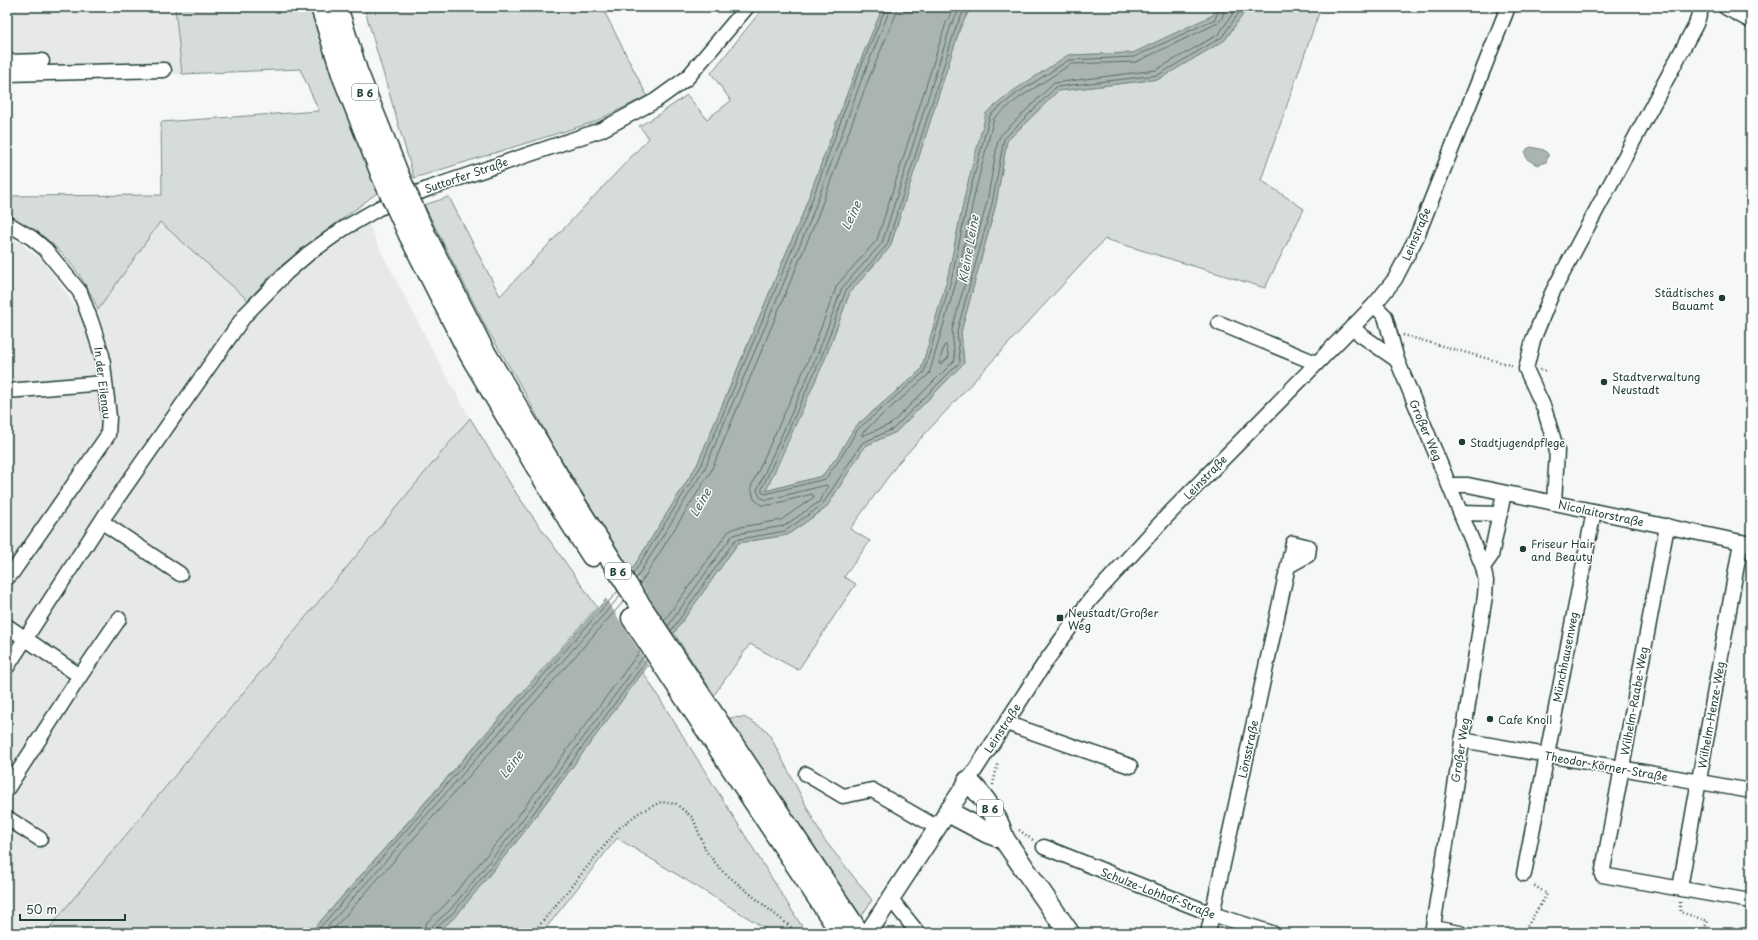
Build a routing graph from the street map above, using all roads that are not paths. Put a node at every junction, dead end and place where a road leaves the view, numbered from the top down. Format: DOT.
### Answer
graph roads {
  1 [pos="321,7"];
  2 [pos="336,7"];
  3 [pos="747,7"];
  4 [pos="1508,7"];
  5 [pos="1702,7"];
  6 [pos="1725,7"];
  7 [pos="1751,21"];
  8 [pos="42,61"];
  9 [pos="7,62"];
  10 [pos="164,70"];
  11 [pos="7,74"];
  12 [pos="390,176"];
  13 [pos="7,223"];
  14 [pos="1374,304"];
  15 [pos="1219,323"];
  16 [pos="1352,326"];
  17 [pos="1397,360"];
  18 [pos="1316,363"];
  19 [pos="104,383"];
  20 [pos="7,391"];
  21 [pos="1450,485"];
  22 [pos="1504,493"];
  23 [pos="1554,503"];
  24 [pos="1594,511"];
  25 [pos="1461,513"];
  26 [pos="1500,514"];
  27 [pos="102,522"];
  28 [pos="1667,526"];
  29 [pos="1746,543"];
  30 [pos="1288,566"];
  31 [pos="1482,567"];
  32 [pos="180,574"];
  33 [pos="7,578"];
  34 [pos="119,619"];
  35 [pos="7,626"];
  36 [pos="26,639"];
  37 [pos="7,667"];
  38 [pos="80,676"];
  39 [pos="1006,722"];
  40 [pos="1462,740"];
  41 [pos="1546,754"];
  42 [pos="1130,766"];
  43 [pos="1622,769"];
  44 [pos="806,774"];
  45 [pos="968,781"];
  46 [pos="1699,782"];
  47 [pos="7,788"];
  48 [pos="1751,791"];
  49 [pos="7,818"];
  50 [pos="943,820"];
  51 [pos="40,839"];
  52 [pos="1004,839"];
  53 [pos="1044,848"];
  54 [pos="1524,874"];
  55 [pos="1680,888"];
  56 [pos="891,898"];
  57 [pos="1751,904"];
  58 [pos="833,907"];
  59 [pos="1212,914"];
  60 [pos="1432,930"];
  61 [pos="842,933"];
  62 [pos="859,933"];
  63 [pos="868,933"];
  64 [pos="918,933"];
  65 [pos="1069,933"];
  66 [pos="1208,933"];
  67 [pos="1272,933"];
  68 [pos="1460,933"];
  1 -- 12 [label="highway, B 6"];
  2 -- 12 [label="highway, B 6"];
  3 -- 27 [label="street, Suttorfer Straße"];
  4 -- 14 [label="street, Leinstraße"];
  5 -- 23 [label="street"];
  6 -- 7 [label="street"];
  8 -- 9 [label="street"];
  10 -- 11 [label="street"];
  12 -- 58 [label="highway, B 6, bridge"];
  13 -- 19 [label="street, In der Eilenau"];
  14 -- 16 [label="street, Leinstraße"];
  14 -- 17 [label="street, Großer Weg"];
  15 -- 18 [label="street"];
  16 -- 17 [label="street"];
  16 -- 18 [label="street, Leinstraße"];
  17 -- 21 [label="street, Großer Weg"];
  18 -- 39 [label="street, Leinstraße"];
  19 -- 20 [label="street"];
  19 -- 33 [label="street, In der Eilenau"];
  21 -- 22 [label="street, Nicolaitorstraße"];
  21 -- 25 [label="street, Großer Weg"];
  22 -- 23 [label="street, Nicolaitorstraße"];
  22 -- 26 [label="street"];
  23 -- 24 [label="street, Nicolaitorstraße"];
  24 -- 28 [label="street, Nicolaitorstraße"];
  24 -- 41 [label="street, Münchhausenweg"];
  25 -- 26 [label="street"];
  25 -- 31 [label="street, Großer Weg"];
  26 -- 31 [label="street"];
  27 -- 32 [label="street"];
  27 -- 36 [label="street, Suttorfer Straße"];
  28 -- 29 [label="street, Nicolaitorstraße"];
  28 -- 43 [label="street, Wilhelm-Raabe-Weg"];
  29 -- 46 [label="street, Wilhelm-Henze-Weg"];
  30 -- 59 [label="street, Lönsstraße"];
  31 -- 40 [label="street, Großer Weg"];
  34 -- 38 [label="street"];
  35 -- 36 [label="street"];
  36 -- 37 [label="street, Suttorfer Straße"];
  36 -- 38 [label="street"];
  38 -- 47 [label="street"];
  39 -- 42 [label="street"];
  39 -- 45 [label="street, Leinstraße"];
  40 -- 41 [label="street, Theodor-Körner-Straße"];
  40 -- 60 [label="street, Großer Weg"];
  41 -- 43 [label="street, Theodor-Körner-Straße"];
  41 -- 54 [label="street, Münchhausenweg"];
  43 -- 46 [label="street, Theodor-Körner-Straße"];
  43 -- 55 [label="street, Wilhelm-Raabe-Weg"];
  44 -- 50 [label="street"];
  45 -- 50 [label="main road, Leinstraße"];
  45 -- 52 [label="highway, B 6"];
  46 -- 48 [label="street, Theodor-Körner-Straße"];
  46 -- 55 [label="street, Wilhelm-Henze-Weg"];
  49 -- 51 [label="street"];
  50 -- 52 [label="highway, B 6"];
  50 -- 56 [label="main road, Leinstraße"];
  52 -- 65 [label="highway"];
  53 -- 59 [label="street, Schulze-Lohhof-Straße"];
  55 -- 57 [label="street"];
  56 -- 63 [label="main road, Leinstraße"];
  56 -- 64 [label="street"];
  58 -- 61 [label="highway, B 6"];
  58 -- 62 [label="highway, B 6"];
  59 -- 66 [label="street, Lönsstraße"];
  59 -- 67 [label="street, Schulze-Lohhof-Straße"];
  60 -- 68 [label="street"];
}
